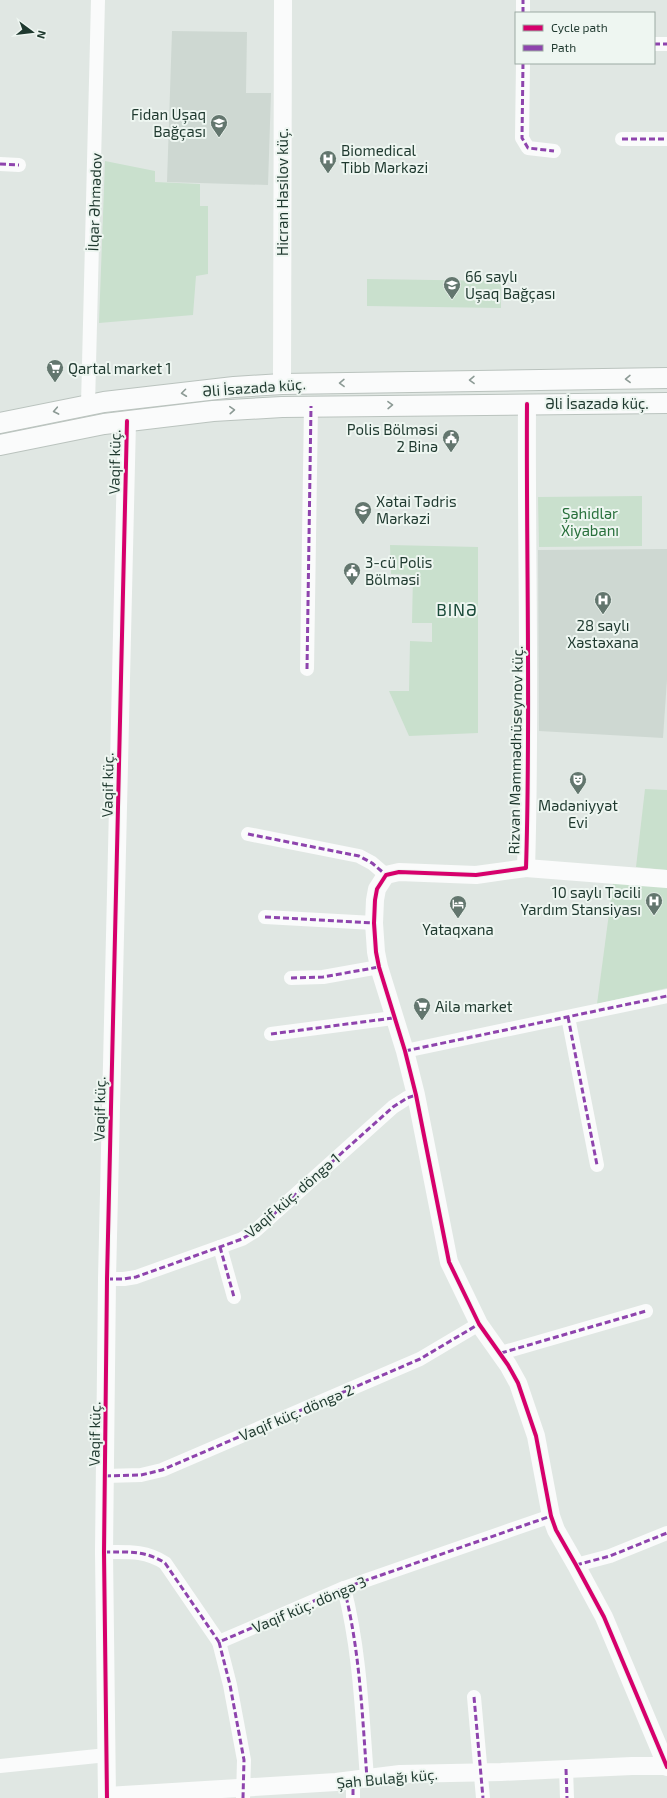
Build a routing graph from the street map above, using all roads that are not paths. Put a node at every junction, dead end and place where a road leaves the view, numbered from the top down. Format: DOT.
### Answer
graph roads {
  1 [pos="98,0"];
  2 [pos="283,0"];
  3 [pos="523,0"];
  4 [pos="523,12"];
  5 [pos="655,44"];
  6 [pos="667,44"];
  7 [pos="523,64"];
  8 [pos="622,139"];
  9 [pos="667,139"];
  10 [pos="554,151"];
  11 [pos="0,164"];
  12 [pos="19,165"];
  13 [pos="667,378"];
  14 [pos="519,380"];
  15 [pos="282,384"];
  16 [pos="667,403"];
  17 [pos="518,404"];
  18 [pos="88,405"];
  19 [pos="311,406"];
  20 [pos="282,407"];
  21 [pos="127,421"];
  22 [pos="0,423"];
  23 [pos="0,445"];
  24 [pos="307,669"];
  25 [pos="248,834"];
  26 [pos="526,868"];
  27 [pos="386,876"];
  28 [pos="667,879"];
  29 [pos="265,917"];
  30 [pos="374,923"];
  31 [pos="379,967"];
  32 [pos="291,978"];
  33 [pos="667,996"];
  34 [pos="568,1017"];
  35 [pos="393,1018"];
  36 [pos="271,1034"];
  37 [pos="405,1051"];
  38 [pos="416,1095"];
  39 [pos="597,1165"];
  40 [pos="220,1247"];
  41 [pos="107,1280"];
  42 [pos="234,1297"];
  43 [pos="646,1311"];
  44 [pos="479,1324"];
  45 [pos="500,1353"];
  46 [pos="105,1476"];
  47 [pos="551,1516"];
  48 [pos="667,1533"];
  49 [pos="104,1552"];
  50 [pos="576,1565"];
  51 [pos="344,1588"];
  52 [pos="219,1642"];
  53 [pos="474,1697"];
  54 [pos="107,1755"];
  55 [pos="0,1766"];
  56 [pos="667,1766"];
  57 [pos="566,1769"];
  58 [pos="481,1773"];
  59 [pos="360,1779"];
  60 [pos="243,1793"];
  61 [pos="107,1797"];
  62 [pos="353,1798"];
  63 [pos="483,1798"];
  64 [pos="567,1798"];
  1 -- 18 [label="street, İlqar Əhmədov"];
  2 -- 15 [label="street, Hicran Hasilov küç."];
  3 -- 4 [label="street"];
  5 -- 6 [label="street"];
  7 -- 10 [label="street"];
  8 -- 9 [label="street"];
  11 -- 12 [label="street"];
  13 -- 14 [label="main road, Əli İsazadə küç., one-way"];
  14 -- 15 [label="main road, Əli İsazadə küç., one-way"];
  14 -- 17 [label="main road"];
  15 -- 18 [label="main road, Əli İsazadə küç., one-way"];
  15 -- 20 [label="main road"];
  16 -- 17 [label="main road, Əli İsazadə küç."];
  19 -- 17 [label="main road, Əli İsazadə küç., one-way"];
  17 -- 26 [label="street, Rizvan Məmmədhüseynov küç."];
  18 -- 22 [label="main road, Əli İsazadə küç., one-way"];
  19 -- 20 [label="main road, Əli İsazadə küç."];
  19 -- 24 [label="street"];
  21 -- 20 [label="main road, Əli İsazadə küç., one-way"];
  21 -- 23 [label="main road, Əli İsazadə küç."];
  21 -- 41 [label="street, Vaqif küç."];
  25 -- 27 [label="street"];
  26 -- 27 [label="street, Rizvan Məmmədhüseynov küç."];
  26 -- 28 [label="street"];
  27 -- 30 [label="street"];
  29 -- 30 [label="street"];
  30 -- 31 [label="street"];
  31 -- 32 [label="street"];
  31 -- 35 [label="street"];
  33 -- 34 [label="street"];
  34 -- 37 [label="street"];
  34 -- 39 [label="street"];
  35 -- 36 [label="street"];
  35 -- 37 [label="street"];
  37 -- 38 [label="street"];
  38 -- 40 [label="street, Vaqif küç. döngə 1"];
  38 -- 44 [label="street"];
  40 -- 41 [label="street, Vaqif küç. döngə 1"];
  40 -- 42 [label="street"];
  41 -- 46 [label="street, Vaqif küç."];
  43 -- 45 [label="street"];
  44 -- 45 [label="street"];
  44 -- 46 [label="street, Vaqif küç. döngə 2"];
  45 -- 47 [label="street"];
  46 -- 49 [label="street, Vaqif küç."];
  47 -- 50 [label="street"];
  47 -- 51 [label="street, Vaqif küç. döngə 3"];
  48 -- 50 [label="street"];
  49 -- 52 [label="street"];
  49 -- 54 [label="street, Vaqif küç."];
  50 -- 56 [label="street"];
  51 -- 52 [label="street, Vaqif küç. döngə 3"];
  51 -- 59 [label="street"];
  52 -- 60 [label="street"];
  53 -- 58 [label="street"];
  54 -- 55 [label="street"];
  54 -- 61 [label="street, Vaqif küç."];
  56 -- 57 [label="street, Şah Bulağı küç."];
  57 -- 58 [label="street, Şah Bulağı küç."];
  57 -- 64 [label="street"];
  58 -- 59 [label="street, Şah Bulağı küç."];
  58 -- 63 [label="street"];
  59 -- 60 [label="street, Şah Bulağı küç."];
  59 -- 62 [label="street"];
  60 -- 61 [label="street, Şah Bulağı küç."];
}
